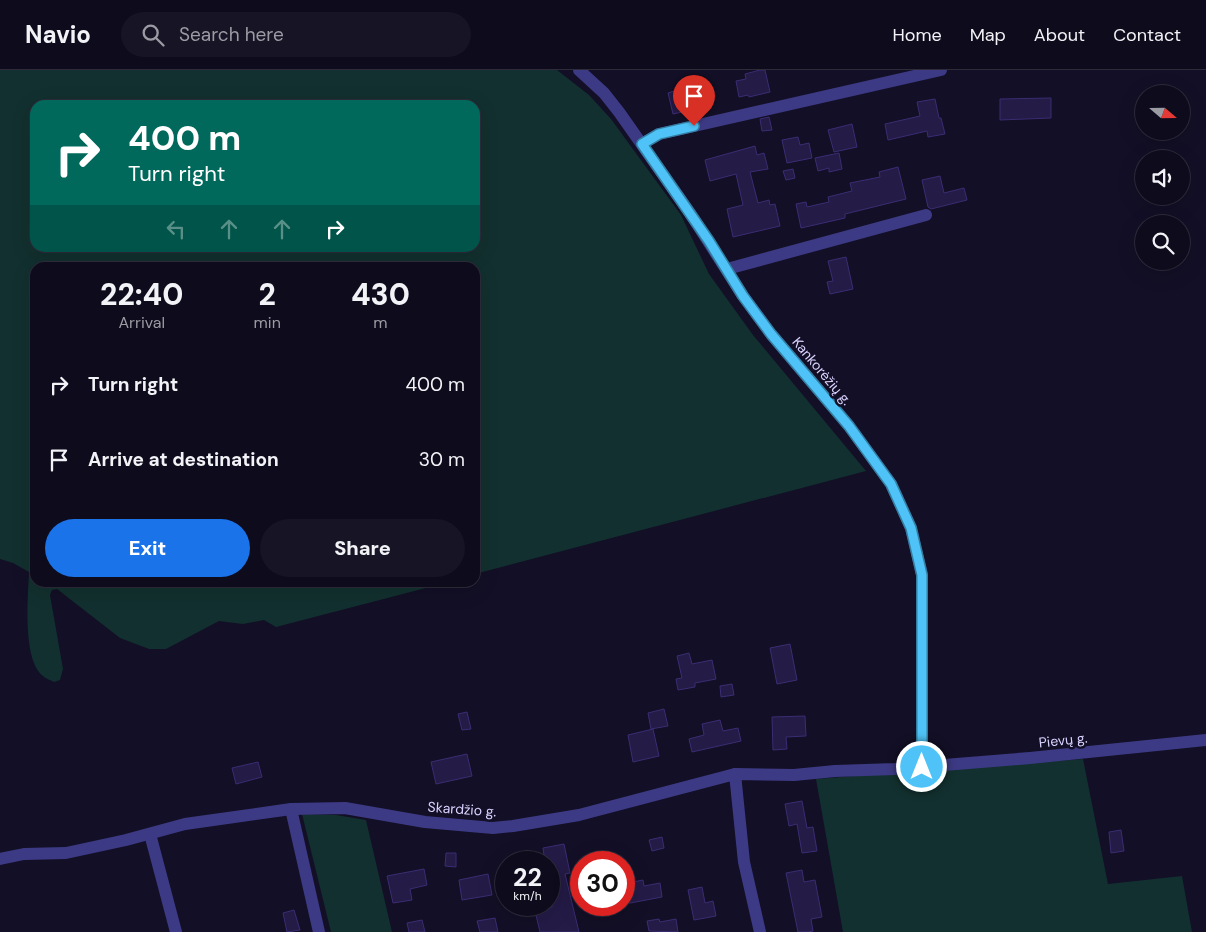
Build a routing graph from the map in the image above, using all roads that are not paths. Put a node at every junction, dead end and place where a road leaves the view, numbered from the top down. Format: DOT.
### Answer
graph roads {
  1 [pos="579,70"];
  2 [pos="941,70"];
  3 [pos="642,144"];
  4 [pos="926,215"];
  5 [pos="727,269"];
  6 [pos="1206,740"];
  7 [pos="922,767"];
  8 [pos="735,774"];
  9 [pos="291,809"];
  10 [pos="150,834"];
  11 [pos="0,859"];
  12 [pos="176,932"];
  13 [pos="318,932"];
  14 [pos="760,932"];
  1 -- 3 [label="street, Kankorėžių g."];
  2 -- 3 [label="street"];
  3 -- 5 [label="street, Kankorėžių g."];
  4 -- 5 [label="street"];
  5 -- 7 [label="street, Kankorėžių g."];
  6 -- 7 [label="street, Pievų g."];
  7 -- 8 [label="street, Skardžio g."];
  8 -- 9 [label="street, Skardžio g."];
  8 -- 14 [label="street"];
  9 -- 10 [label="street, Skardžio g."];
  9 -- 13 [label="street"];
  10 -- 11 [label="street, Skardžio g."];
  10 -- 12 [label="street"];
}
